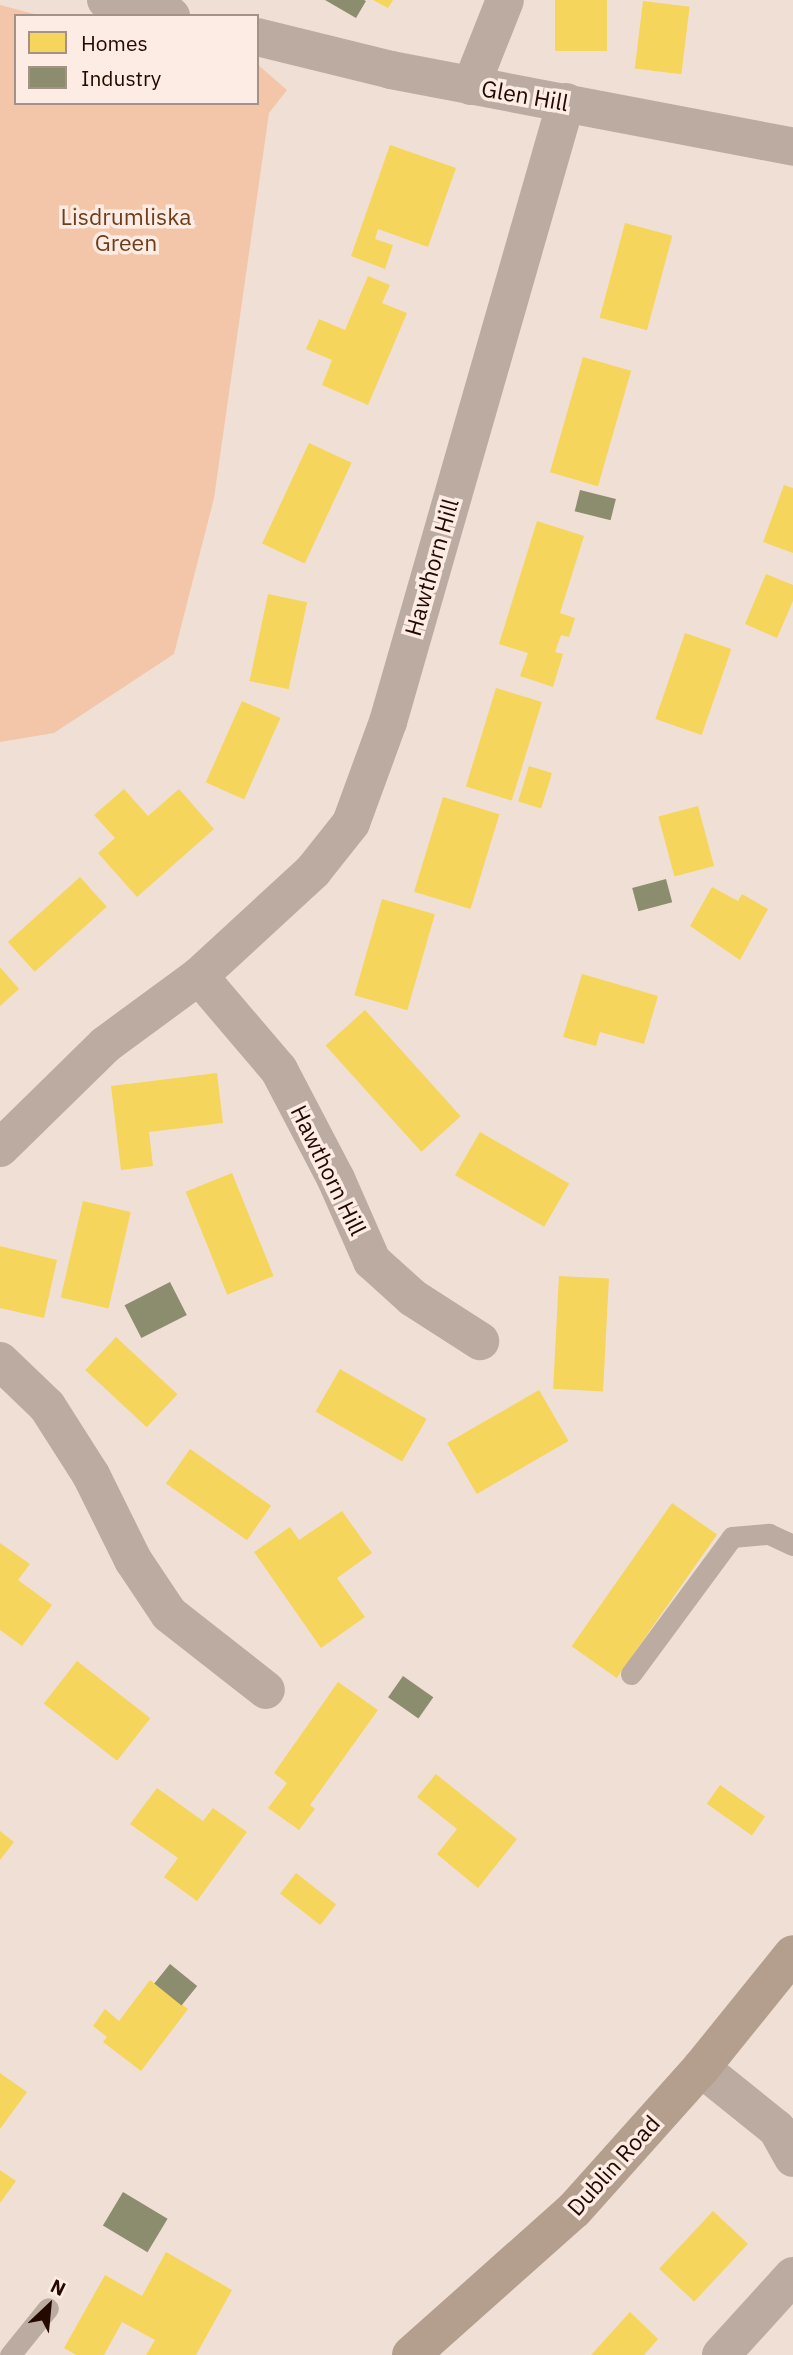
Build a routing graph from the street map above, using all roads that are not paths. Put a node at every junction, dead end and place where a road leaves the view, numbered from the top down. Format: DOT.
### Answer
graph roads {
  1 [pos="505,0"];
  2 [pos="259,37"];
  3 [pos="471,86"];
  4 [pos="566,102"];
  5 [pos="793,147"];
  6 [pos="199,976"];
  7 [pos="0,1148"];
  8 [pos="480,1341"];
  9 [pos="0,1361"];
  10 [pos="793,1545"];
  11 [pos="631,1674"];
  12 [pos="266,1690"];
  13 [pos="793,1954"];
  14 [pos="701,2068"];
  15 [pos="793,2158"];
  16 [pos="793,2276"];
  17 [pos="48,2308"];
  18 [pos="10,2355"];
  19 [pos="411,2355"];
  20 [pos="721,2355"];
  1 -- 3 [label="street"];
  2 -- 3 [label="street, Glen Hill"];
  3 -- 4 [label="street, Glen Hill"];
  4 -- 5 [label="street, Glen Hill"];
  4 -- 6 [label="street, Hawthorn Hill"];
  6 -- 7 [label="street, Hawthorn Hill"];
  6 -- 8 [label="street, Hawthorn Hill"];
  9 -- 12 [label="street"];
  10 -- 11 [label="lane"];
  13 -- 14 [label="main road, Dublin Road"];
  14 -- 15 [label="street"];
  14 -- 19 [label="main road, Dublin Road"];
  16 -- 20 [label="street"];
  17 -- 18 [label="lane"];
}
